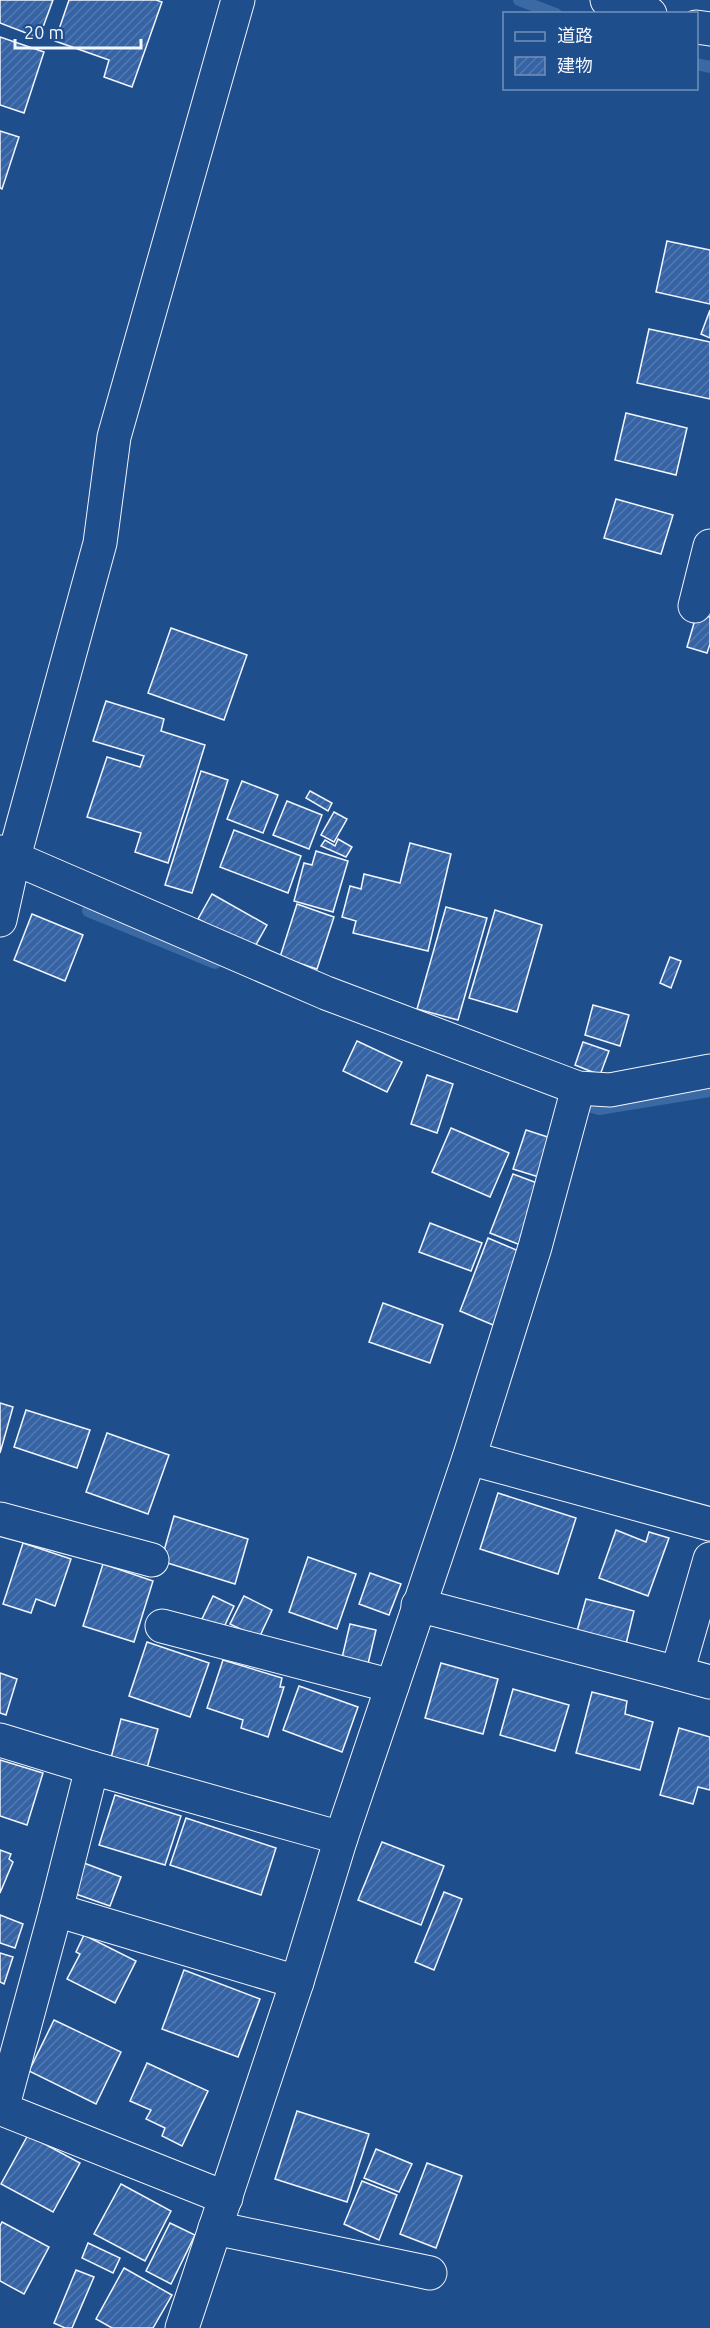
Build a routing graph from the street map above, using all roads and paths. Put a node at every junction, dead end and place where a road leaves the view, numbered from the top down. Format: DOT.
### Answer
graph roads {
  1 [pos="238,0"];
  2 [pos="607,0"];
  3 [pos="644,12"];
  4 [pos="710,546"];
  5 [pos="695,606"];
  6 [pos="7,855"];
  7 [pos="0,920"];
  8 [pos="710,1071"];
  9 [pos="575,1098"];
  10 [pos="469,1458"];
  11 [pos="0,1519"];
  12 [pos="710,1524"];
  13 [pos="710,1559"];
  14 [pos="152,1560"];
  15 [pos="418,1605"];
  16 [pos="162,1626"];
  17 [pos="677,1673"];
  18 [pos="710,1682"];
  19 [pos="392,1686"];
  20 [pos="0,1740"];
  21 [pos="92,1768"];
  22 [pos="341,1838"];
  23 [pos="56,1910"];
  24 [pos="297,1982"];
  25 [pos="226,2198"];
  26 [pos="215,2228"];
  27 [pos="430,2273"];
  28 [pos="182,2328"];
  1 -- 6 [label="street"];
  2 -- 3 [label="street"];
  4 -- 5 [label="street"];
  6 -- 7 [label="street"];
  6 -- 9 [label="street"];
  8 -- 9 [label="street"];
  9 -- 10 [label="street"];
  10 -- 12 [label="street"];
  10 -- 15 [label="street"];
  11 -- 14 [label="street"];
  13 -- 17 [label="street"];
  15 -- 17 [label="street"];
  15 -- 19 [label="street"];
  16 -- 19 [label="street"];
  17 -- 18 [label="street"];
  19 -- 22 [label="street"];
  20 -- 21 [label="street"];
  21 -- 22 [label="street"];
  21 -- 23 [label="street"];
  22 -- 24 [label="street"];
  23 -- 24 [label="street"];
  23 -- 25 [label="street"];
  24 -- 25 [label="street"];
  25 -- 26 [label="street"];
  26 -- 27 [label="street"];
  26 -- 28 [label="street"];
}
